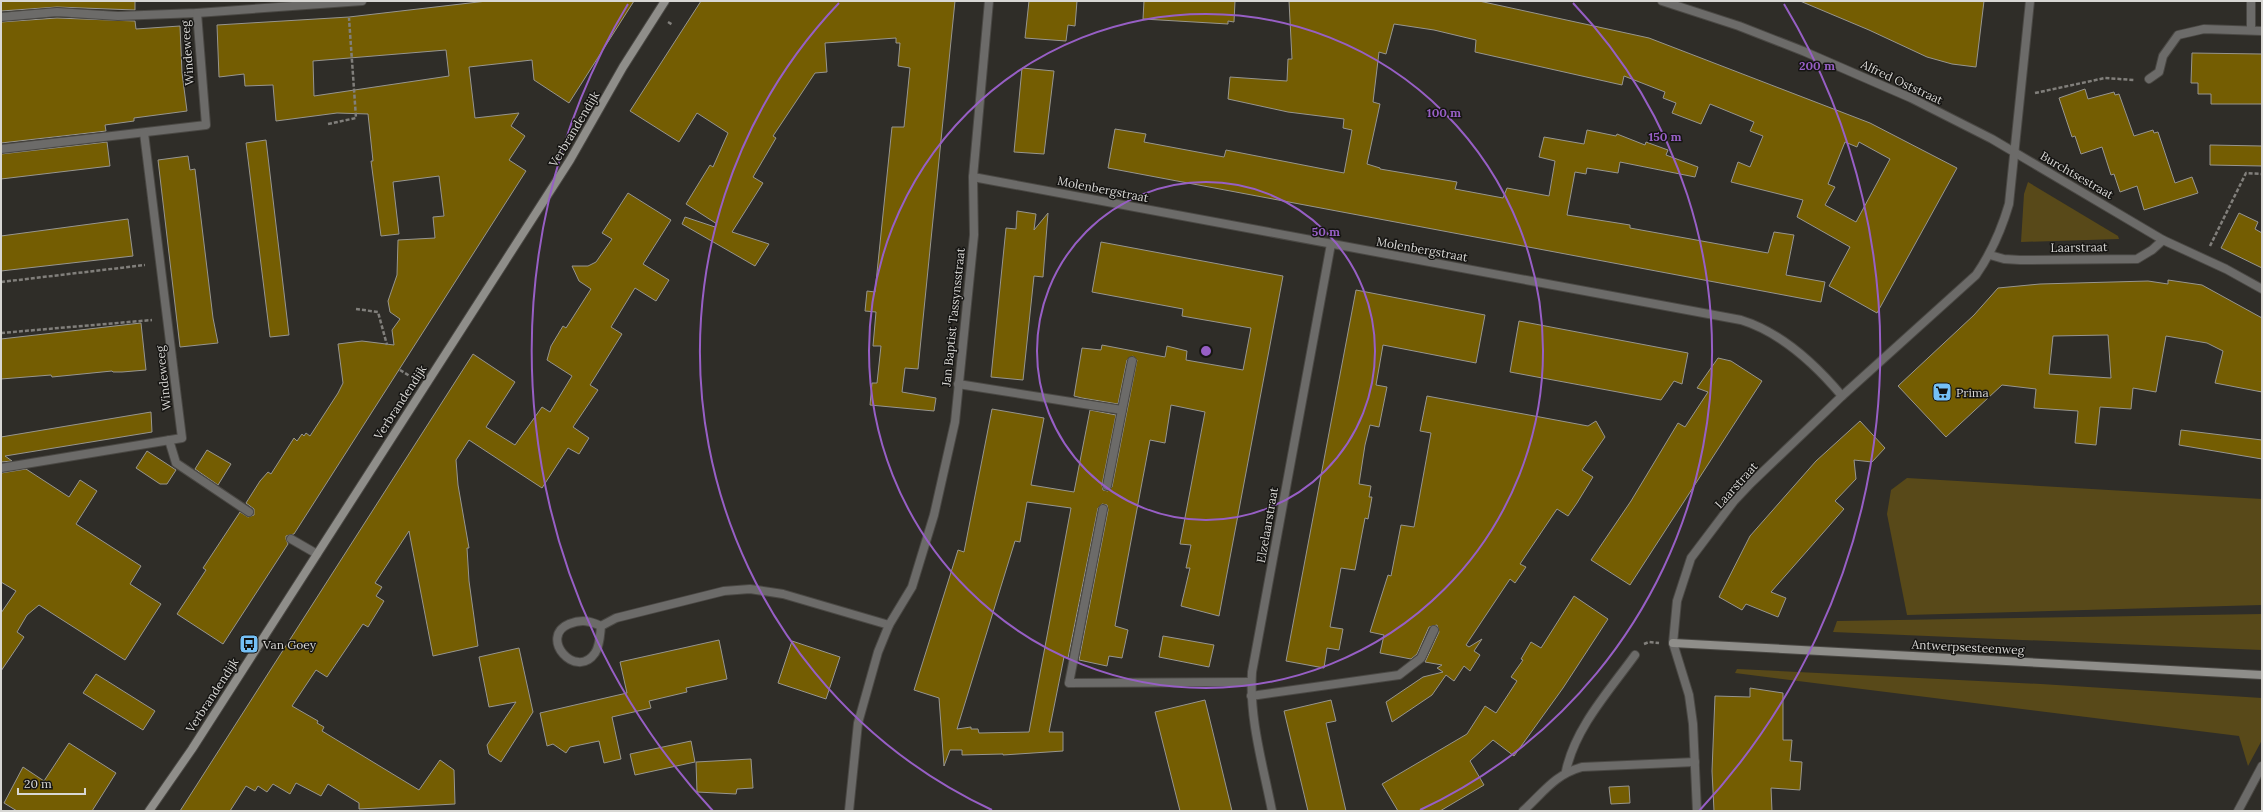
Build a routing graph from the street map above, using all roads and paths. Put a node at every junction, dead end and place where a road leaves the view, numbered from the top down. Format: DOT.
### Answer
graph roads {
  1 [pos="362,1"];
  2 [pos="665,1"];
  3 [pos="989,1"];
  4 [pos="1662,1"];
  5 [pos="2030,1"];
  6 [pos="2251,1"];
  7 [pos="347,3"];
  8 [pos="197,14"];
  9 [pos="1,17"];
  10 [pos="2251,29"];
  11 [pos="2262,31"];
  12 [pos="2149,79"];
  13 [pos="2020,96"];
  14 [pos="328,124"];
  15 [pos="144,133"];
  16 [pos="1,149"];
  17 [pos="2014,152"];
  18 [pos="2262,174"];
  19 [pos="973,177"];
  20 [pos="2163,240"];
  21 [pos="1331,244"];
  22 [pos="1990,255"];
  23 [pos="2203,259"];
  24 [pos="162,262"];
  25 [pos="1,282"];
  26 [pos="2262,289"];
  27 [pos="356,309"];
  28 [pos="168,318"];
  29 [pos="1,334"];
  30 [pos="387,344"];
  31 [pos="1132,361"];
  32 [pos="958,384"];
  33 [pos="1842,396"];
  34 [pos="1122,410"];
  35 [pos="169,440"];
  36 [pos="1,468"];
  37 [pos="1107,486"];
  38 [pos="1103,509"];
  39 [pos="248,512"];
  40 [pos="291,539"];
  41 [pos="317,554"];
  42 [pos="889,625"];
  43 [pos="602,626"];
  44 [pos="1434,630"];
  45 [pos="1673,643"];
  46 [pos="1635,656"];
  47 [pos="2262,675"];
  48 [pos="1251,682"];
  49 [pos="1251,696"];
  50 [pos="1695,762"];
  51 [pos="2262,766"];
  52 [pos="1566,771"];
  53 [pos="149,811"];
  54 [pos="849,811"];
  55 [pos="1272,811"];
  56 [pos="1523,811"];
  57 [pos="1697,811"];
  58 [pos="2238,811"];
  1 -- 7 [label="street"];
  2 -- 41 [label="main road, Verbrandendijk"];
  3 -- 19 [label="street, Jan Baptist Tassynsstraat"];
  4 -- 17 [label="street, Alfred Oststraat"];
  5 -- 13 [label="street"];
  6 -- 10 [label="street"];
  7 -- 8 [label="street"];
  7 -- 14 [label="path"];
  8 -- 9 [label="street"];
  8 -- 15 [label="street, Windeweeg"];
  10 -- 11 [label="street"];
  10 -- 12 [label="street"];
  12 -- 13 [label="path"];
  13 -- 17 [label="street"];
  15 -- 16 [label="street, Windeweeg"];
  15 -- 24 [label="street, Windeweeg"];
  17 -- 20 [label="street, Burchtsestraat"];
  17 -- 22 [label="street, Laarstraat"];
  18 -- 23 [label="path"];
  19 -- 21 [label="street, Molenbergstraat"];
  19 -- 32 [label="street, Jan Baptist Tassynsstraat"];
  20 -- 22 [label="street, Laarstraat"];
  20 -- 23 [label="street, Burchtsestraat"];
  21 -- 33 [label="street, Molenbergstraat"];
  21 -- 48 [label="street, Elzelaarstraat"];
  22 -- 33 [label="street, Laarstraat"];
  23 -- 26 [label="street, Burchtsestraat"];
  24 -- 25 [label="path"];
  24 -- 28 [label="street, Windeweeg"];
  27 -- 30 [label="path"];
  28 -- 29 [label="path"];
  28 -- 35 [label="street, Windeweeg"];
  31 -- 34 [label="street"];
  32 -- 34 [label="street"];
  32 -- 42 [label="street, Jan Baptist Tassynsstraat"];
  33 -- 45 [label="street, Laarstraat"];
  34 -- 37 [label="street"];
  35 -- 36 [label="street, Windeweeg"];
  35 -- 39 [label="street"];
  38 -- 48 [label="street"];
  40 -- 41 [label="street"];
  41 -- 53 [label="main road, Verbrandendijk"];
  42 -- 43 [label="street"];
  42 -- 54 [label="street, Jan Baptist Tassynsstraat"];
  43 -- 43 [label="street"];
  44 -- 49 [label="street"];
  45 -- 46 [label="path"];
  45 -- 47 [label="main road, Antwerpsesteenweg"];
  45 -- 50 [label="street, Laarstraat"];
  46 -- 52 [label="street"];
  48 -- 49 [label="street, Elzelaarstraat"];
  49 -- 55 [label="street, Elzelaarstraat"];
  50 -- 52 [label="street"];
  50 -- 57 [label="street, Laarstraat"];
  51 -- 58 [label="street"];
  52 -- 56 [label="street"];
}
